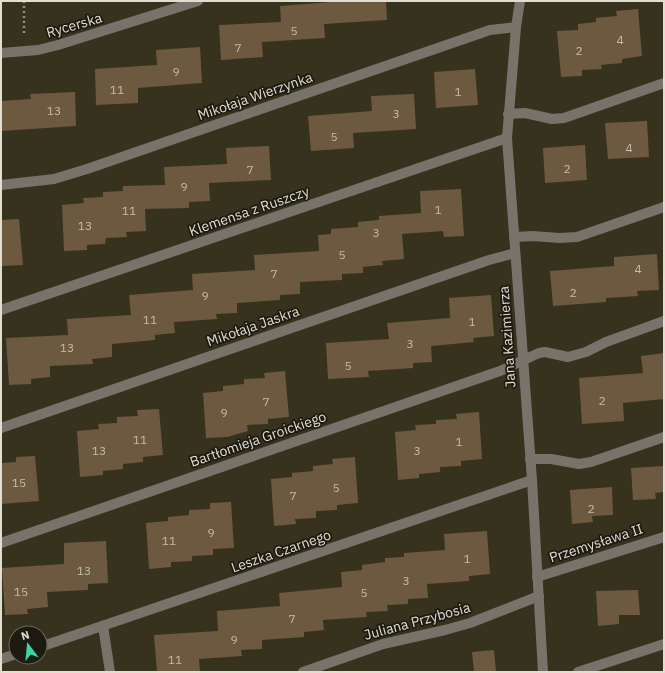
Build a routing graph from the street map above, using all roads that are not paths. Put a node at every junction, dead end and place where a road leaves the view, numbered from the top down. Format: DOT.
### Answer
graph roads {
  1 [pos="198,1"];
  2 [pos="520,1"];
  3 [pos="516,27"];
  4 [pos="1,53"];
  5 [pos="664,83"];
  6 [pos="508,114"];
  7 [pos="507,138"];
  8 [pos="1,185"];
  9 [pos="664,207"];
  10 [pos="514,237"];
  11 [pos="515,253"];
  12 [pos="1,310"];
  13 [pos="664,321"];
  14 [pos="523,360"];
  15 [pos="1,428"];
  16 [pos="664,438"];
  17 [pos="530,459"];
  18 [pos="532,480"];
  19 [pos="664,537"];
  20 [pos="1,543"];
  21 [pos="537,577"];
  22 [pos="539,596"];
  23 [pos="103,626"];
  24 [pos="48,644"];
  25 [pos="664,644"];
  26 [pos="110,672"];
  27 [pos="303,672"];
  28 [pos="544,672"];
  29 [pos="578,672"];
  1 -- 4 [label="street, Rycerska"];
  2 -- 3 [label="street, Jana Kazimierza"];
  3 -- 6 [label="street, Jana Kazimierza"];
  3 -- 8 [label="street, Mikołaja Wierzynka"];
  5 -- 6 [label="street"];
  6 -- 7 [label="street, Jana Kazimierza"];
  7 -- 10 [label="street, Jana Kazimierza"];
  7 -- 12 [label="street, Klemensa z Ruszczy"];
  9 -- 10 [label="street"];
  10 -- 11 [label="street, Jana Kazimierza"];
  11 -- 14 [label="street, Jana Kazimierza"];
  11 -- 15 [label="street, Mikołaja Jaskra"];
  13 -- 14 [label="street, Bartłomieja Groickiego"];
  14 -- 17 [label="street, Jana Kazimierza"];
  14 -- 20 [label="street, Bartłomieja Groickiego"];
  16 -- 17 [label="street"];
  17 -- 18 [label="street, Jana Kazimierza"];
  18 -- 21 [label="street, Jana Kazimierza"];
  18 -- 23 [label="street, Leszka Czarnego"];
  19 -- 21 [label="street, Przemysława II"];
  21 -- 22 [label="street, Jana Kazimierza"];
  22 -- 27 [label="street, Juliana Przybosia"];
  22 -- 28 [label="street, Jana Kazimierza"];
  23 -- 24 [label="street, Leszka Czarnego"];
  23 -- 26 [label="street"];
  25 -- 29 [label="street"];
}
